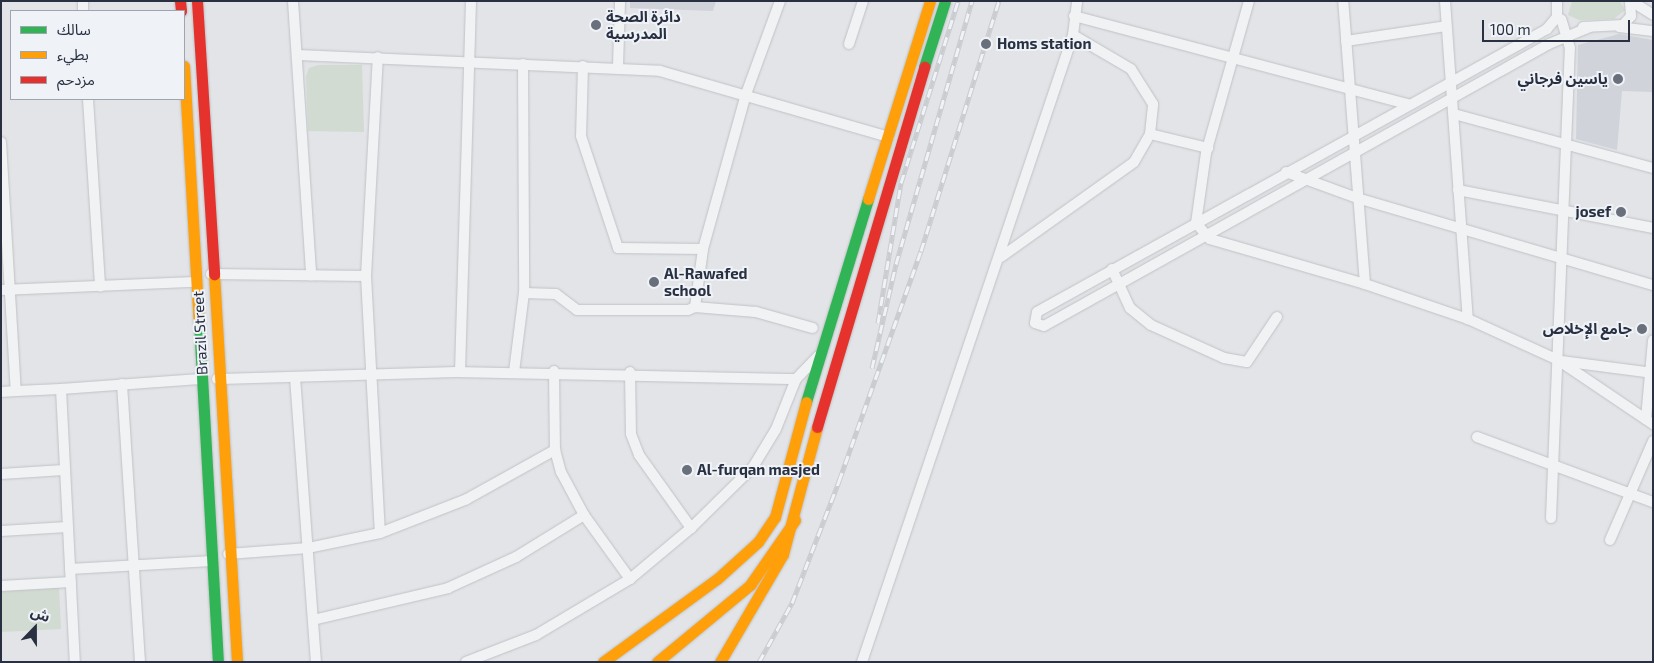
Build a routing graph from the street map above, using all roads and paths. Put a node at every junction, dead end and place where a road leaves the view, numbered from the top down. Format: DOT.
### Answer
graph roads {
  1 [pos="197,1"];
  2 [pos="293,1"];
  3 [pos="471,1"];
  4 [pos="620,1"];
  5 [pos="780,1"];
  6 [pos="862,1"];
  7 [pos="930,1"];
  8 [pos="945,1"];
  9 [pos="1077,1"];
  10 [pos="1249,1"];
  11 [pos="1344,1"];
  12 [pos="1445,1"];
  13 [pos="1631,2"];
  14 [pos="1560,8"];
  15 [pos="1653,15"];
  16 [pos="1074,16"];
  17 [pos="1446,26"];
  18 [pos="1616,27"];
  19 [pos="1588,28"];
  20 [pos="1653,31"];
  21 [pos="1073,35"];
  22 [pos="1567,35"];
  23 [pos="1346,41"];
  24 [pos="849,44"];
  25 [pos="1570,48"];
  26 [pos="297,55"];
  27 [pos="378,57"];
  28 [pos="1235,58"];
  29 [pos="467,61"];
  30 [pos="523,64"];
  31 [pos="583,66"];
  32 [pos="618,66"];
  33 [pos="1450,80"];
  34 [pos="185,84"];
  35 [pos="1350,88"];
  36 [pos="746,94"];
  37 [pos="1452,99"];
  38 [pos="88,100"];
  39 [pos="1408,104"];
  40 [pos="1454,114"];
  41 [pos="1150,134"];
  42 [pos="1354,135"];
  43 [pos="889,137"];
  44 [pos="1,142"];
  45 [pos="1208,148"];
  46 [pos="1567,148"];
  47 [pos="1355,151"];
  48 [pos="1653,168"];
  49 [pos="1286,172"];
  50 [pos="1307,179"];
  51 [pos="1458,190"];
  52 [pos="3,193"];
  53 [pos="1358,198"];
  54 [pos="1565,212"];
  55 [pos="1196,223"];
  56 [pos="1461,227"];
  57 [pos="1653,228"];
  58 [pos="1206,235"];
  59 [pos="703,249"];
  60 [pos="1562,256"];
  61 [pos="1001,257"];
  62 [pos="1112,269"];
  63 [pos="211,274"];
  64 [pos="311,275"];
  65 [pos="366,276"];
  66 [pos="196,282"];
  67 [pos="1119,284"];
  68 [pos="1365,284"];
  69 [pos="1653,285"];
  70 [pos="100,287"];
  71 [pos="6,290"];
  72 [pos="524,293"];
  73 [pos="695,307"];
  74 [pos="1277,318"];
  75 [pos="1468,319"];
  76 [pos="813,328"];
  77 [pos="1653,340"];
  78 [pos="819,355"];
  79 [pos="1558,360"];
  80 [pos="554,371"];
  81 [pos="460,372"];
  82 [pos="514,372"];
  83 [pos="630,372"];
  84 [pos="1652,373"];
  85 [pos="369,374"];
  86 [pos="295,377"];
  87 [pos="217,378"];
  88 [pos="200,379"];
  89 [pos="796,379"];
  90 [pos="122,384"];
  91 [pos="61,388"];
  92 [pos="16,391"];
  93 [pos="1,392"];
  94 [pos="1649,421"];
  95 [pos="1477,436"];
  96 [pos="1653,441"];
  97 [pos="555,450"];
  98 [pos="1554,464"];
  99 [pos="64,470"];
  100 [pos="1,474"];
  101 [pos="1631,493"];
  102 [pos="1653,502"];
  103 [pos="584,515"];
  104 [pos="1551,518"];
  105 [pos="795,520"];
  106 [pos="67,527"];
  107 [pos="691,528"];
  108 [pos="1,531"];
  109 [pos="380,533"];
  110 [pos="1610,540"];
  111 [pos="308,548"];
  112 [pos="228,554"];
  113 [pos="212,561"];
  114 [pos="135,565"];
  115 [pos="70,569"];
  116 [pos="630,579"];
  117 [pos="70,582"];
  118 [pos="1,586"];
  119 [pos="313,620"];
  120 [pos="75,662"];
  121 [pos="140,662"];
  122 [pos="218,662"];
  123 [pos="237,662"];
  124 [pos="316,662"];
  125 [pos="466,662"];
  126 [pos="603,662"];
  127 [pos="657,662"];
  128 [pos="720,662"];
  129 [pos="862,662"];
  1 -- 63 [label="main road, Brazil Street"];
  2 -- 26 [label="street"];
  3 -- 29 [label="street"];
  4 -- 32 [label="street"];
  5 -- 36 [label="street"];
  6 -- 24 [label="street"];
  7 -- 43 [label="main road"];
  8 -- 105 [label="main road"];
  9 -- 16 [label="street"];
  10 -- 28 [label="street"];
  11 -- 23 [label="street"];
  12 -- 17 [label="street"];
  13 -- 15 [label="street"];
  13 -- 18 [label="street"];
  14 -- 19 [label="street"];
  14 -- 22 [label="street"];
  14 -- 33 [label="street"];
  16 -- 21 [label="street"];
  16 -- 28 [label="street"];
  17 -- 23 [label="street"];
  17 -- 33 [label="street"];
  18 -- 19 [label="street"];
  18 -- 20 [label="street"];
  19 -- 22 [label="street"];
  19 -- 25 [label="street"];
  21 -- 41 [label="street"];
  21 -- 61 [label="street"];
  22 -- 25 [label="street"];
  22 -- 37 [label="street"];
  23 -- 35 [label="street"];
  25 -- 46 [label="street"];
  26 -- 27 [label="street"];
  26 -- 64 [label="street"];
  27 -- 29 [label="street"];
  27 -- 65 [label="street"];
  28 -- 35 [label="street"];
  28 -- 45 [label="street"];
  29 -- 30 [label="street"];
  29 -- 81 [label="street"];
  30 -- 31 [label="street"];
  30 -- 72 [label="street"];
  31 -- 32 [label="street"];
  31 -- 59 [label="street"];
  32 -- 36 [label="street"];
  33 -- 37 [label="street"];
  33 -- 39 [label="street"];
  34 -- 66 [label="main road, Brazil Street"];
  35 -- 39 [label="street"];
  35 -- 42 [label="street"];
  36 -- 43 [label="street"];
  36 -- 59 [label="street"];
  37 -- 40 [label="street"];
  37 -- 47 [label="street"];
  38 -- 70 [label="street"];
  39 -- 42 [label="street"];
  40 -- 46 [label="street"];
  40 -- 51 [label="street"];
  41 -- 45 [label="street"];
  41 -- 61 [label="street"];
  42 -- 47 [label="street"];
  42 -- 49 [label="street"];
  43 -- 78 [label="main road"];
  44 -- 52 [label="street"];
  45 -- 55 [label="street"];
  46 -- 48 [label="street"];
  46 -- 54 [label="street"];
  47 -- 50 [label="street"];
  47 -- 53 [label="street"];
  49 -- 50 [label="street"];
  49 -- 55 [label="street"];
  50 -- 53 [label="street"];
  50 -- 58 [label="street"];
  51 -- 54 [label="street"];
  51 -- 56 [label="street"];
  52 -- 71 [label="street"];
  53 -- 56 [label="street"];
  53 -- 68 [label="street"];
  54 -- 57 [label="street"];
  54 -- 60 [label="street"];
  55 -- 58 [label="street"];
  55 -- 62 [label="street"];
  56 -- 60 [label="street"];
  56 -- 75 [label="street"];
  58 -- 67 [label="street"];
  58 -- 68 [label="street"];
  59 -- 73 [label="street"];
  60 -- 69 [label="street"];
  60 -- 79 [label="street"];
  61 -- 129 [label="street"];
  62 -- 67 [label="street"];
  62 -- 67 [label="street"];
  63 -- 64 [label="street"];
  63 -- 87 [label="main road, Brazil Street"];
  64 -- 65 [label="street"];
  65 -- 85 [label="street"];
  66 -- 70 [label="street"];
  66 -- 88 [label="main road, Brazil Street"];
  67 -- 74 [label="street"];
  68 -- 75 [label="street"];
  70 -- 71 [label="street"];
  71 -- 92 [label="street"];
  72 -- 73 [label="street"];
  72 -- 82 [label="street"];
  73 -- 76 [label="street"];
  75 -- 79 [label="street"];
  77 -- 84 [label="street"];
  78 -- 89 [label="street"];
  78 -- 126 [label="main road"];
  79 -- 84 [label="street"];
  79 -- 94 [label="street"];
  79 -- 98 [label="street"];
  80 -- 82 [label="street"];
  80 -- 83 [label="street"];
  80 -- 97 [label="street"];
  81 -- 82 [label="street"];
  81 -- 85 [label="street"];
  83 -- 89 [label="street"];
  83 -- 107 [label="street"];
  84 -- 94 [label="street"];
  85 -- 86 [label="street"];
  85 -- 109 [label="street"];
  86 -- 87 [label="street"];
  86 -- 111 [label="street"];
  87 -- 112 [label="main road, Brazil Street"];
  88 -- 90 [label="street"];
  88 -- 113 [label="main road, Brazil Street"];
  89 -- 107 [label="street"];
  90 -- 91 [label="street"];
  90 -- 114 [label="street"];
  91 -- 92 [label="street"];
  91 -- 99 [label="street"];
  92 -- 93 [label="street"];
  95 -- 98 [label="street"];
  96 -- 101 [label="street"];
  97 -- 103 [label="street"];
  97 -- 109 [label="street"];
  98 -- 101 [label="street"];
  98 -- 104 [label="street"];
  99 -- 100 [label="street"];
  99 -- 106 [label="street"];
  101 -- 102 [label="street"];
  101 -- 110 [label="street"];
  103 -- 116 [label="street"];
  103 -- 119 [label="street"];
  105 -- 127 [label="main road"];
  105 -- 128 [label="main road"];
  106 -- 108 [label="street"];
  106 -- 115 [label="street"];
  107 -- 116 [label="street"];
  109 -- 111 [label="street"];
  111 -- 112 [label="street"];
  111 -- 119 [label="street"];
  112 -- 123 [label="main road, Brazil Street"];
  113 -- 114 [label="street"];
  113 -- 122 [label="main road, Brazil Street"];
  114 -- 115 [label="street"];
  114 -- 121 [label="street"];
  115 -- 117 [label="street"];
  116 -- 125 [label="street"];
  117 -- 118 [label="street"];
  117 -- 120 [label="street"];
  119 -- 124 [label="street"];
}
